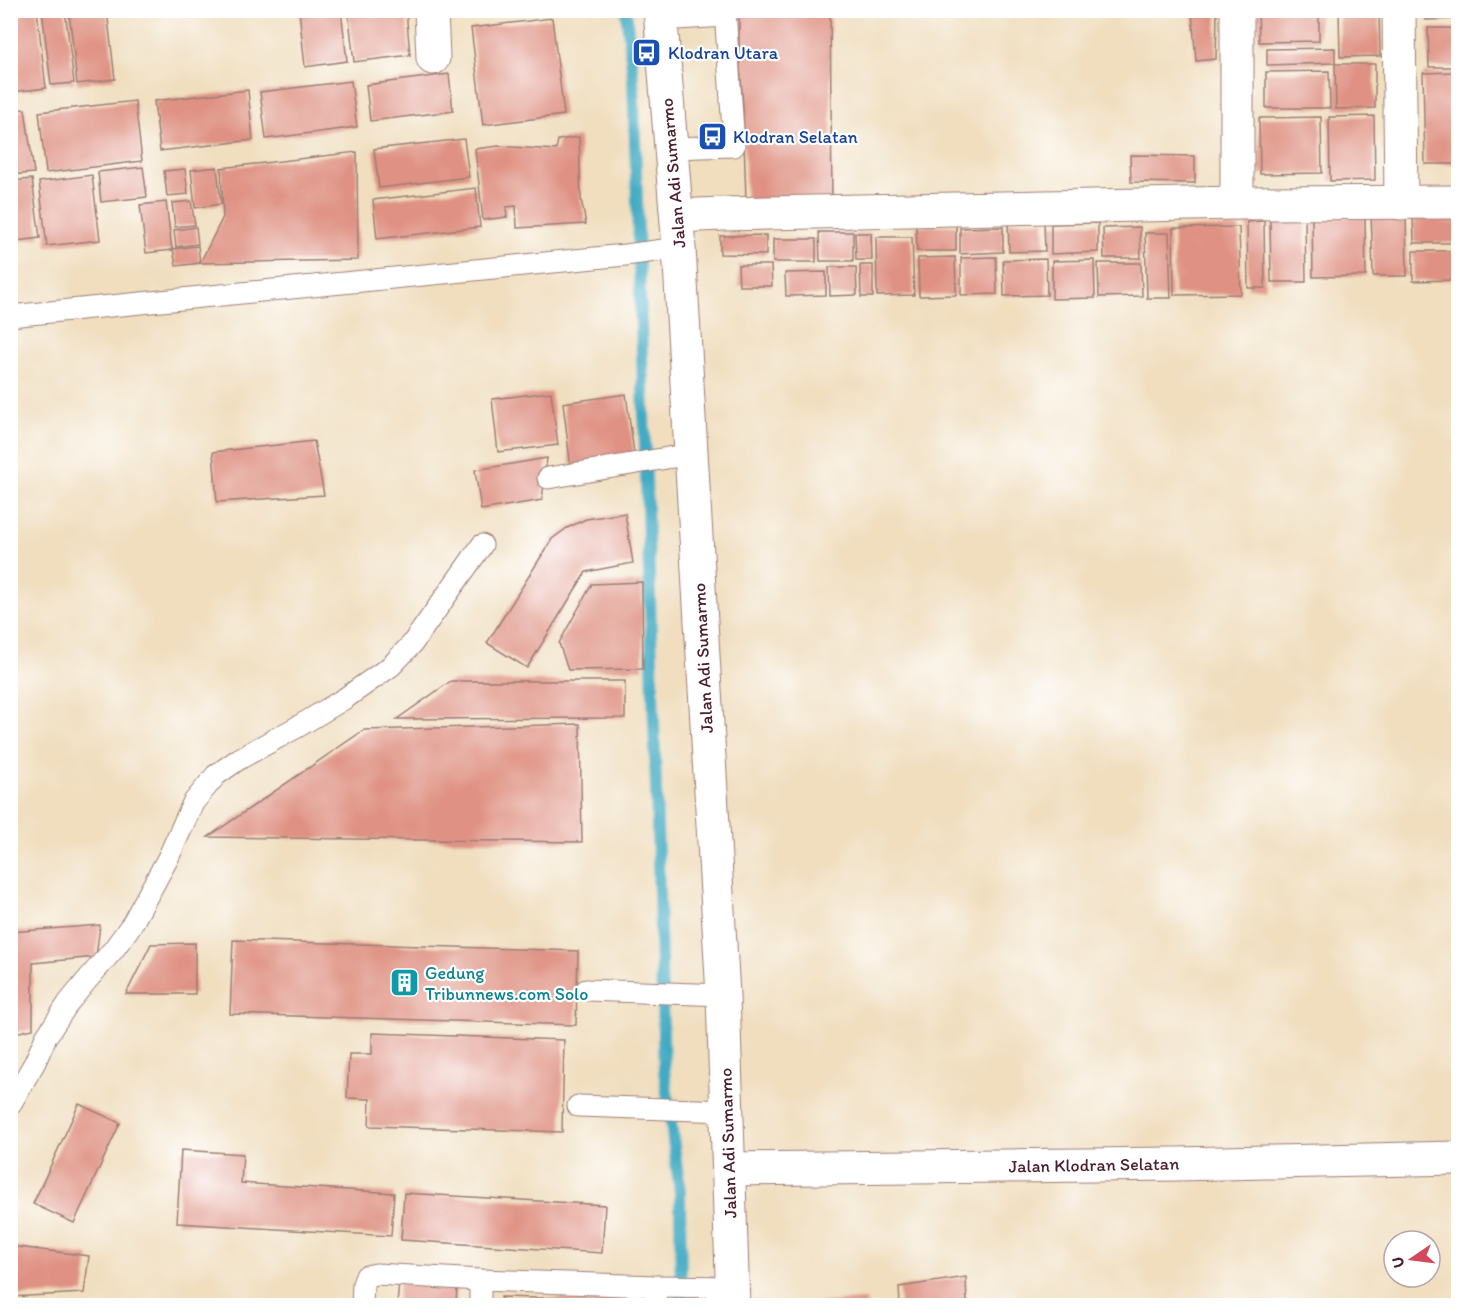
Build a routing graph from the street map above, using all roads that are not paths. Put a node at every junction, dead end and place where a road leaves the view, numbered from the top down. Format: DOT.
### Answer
graph roads {
  1 [pos="431,10"];
  2 [pos="1237,10"];
  3 [pos="1399,10"];
  4 [pos="725,13"];
  5 [pos="661,15"];
  6 [pos="433,58"];
  7 [pos="671,148"];
  8 [pos="1458,202"];
  9 [pos="1237,203"];
  10 [pos="1401,203"];
  11 [pos="677,216"];
  12 [pos="665,250"];
  13 [pos="10,316"];
  14 [pos="665,458"];
  15 [pos="548,478"];
  16 [pos="482,545"];
  17 [pos="586,990"];
  18 [pos="723,995"];
  19 [pos="10,1105"];
  20 [pos="578,1106"];
  21 [pos="727,1111"];
  22 [pos="1458,1158"];
  23 [pos="729,1169"];
  24 [pos="480,1280"];
  25 [pos="661,1292"];
  26 [pos="733,1296"];
  27 [pos="362,1305"];
  28 [pos="480,1305"];
  1 -- 6 [label="main road"];
  2 -- 9 [label="main road"];
  3 -- 10 [label="main road"];
  4 -- 5 [label="lane"];
  4 -- 7 [label="lane"];
  5 -- 7 [label="main road, Jalan Adi Sumarmo"];
  7 -- 11 [label="main road, Jalan Adi Sumarmo"];
  8 -- 10 [label="main road"];
  9 -- 10 [label="main road"];
  9 -- 11 [label="main road"];
  11 -- 12 [label="main road, Jalan Adi Sumarmo"];
  12 -- 13 [label="lane"];
  12 -- 14 [label="main road, Jalan Adi Sumarmo"];
  14 -- 15 [label="lane"];
  14 -- 18 [label="main road, Jalan Adi Sumarmo"];
  16 -- 19 [label="lane"];
  17 -- 18 [label="lane"];
  18 -- 21 [label="main road, Jalan Adi Sumarmo"];
  20 -- 21 [label="lane"];
  21 -- 23 [label="main road, Jalan Adi Sumarmo"];
  22 -- 23 [label="main road, Jalan Klodran Selatan"];
  23 -- 26 [label="main road, Jalan Adi Sumarmo"];
  24 -- 25 [label="lane"];
  24 -- 27 [label="lane"];
  24 -- 28 [label="lane"];
  25 -- 26 [label="lane"];
}
